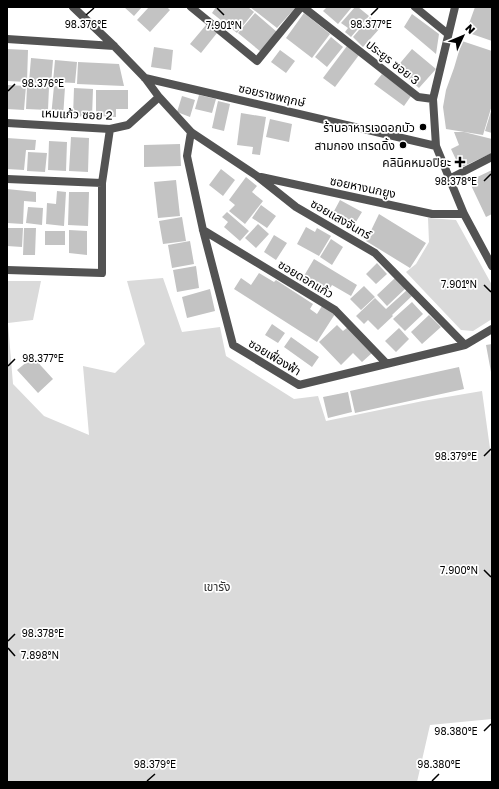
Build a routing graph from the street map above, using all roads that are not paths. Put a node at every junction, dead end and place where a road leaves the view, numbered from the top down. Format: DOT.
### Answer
graph roads {
  1 [pos="73,7"];
  2 [pos="191,7"];
  3 [pos="302,7"];
  4 [pos="415,7"];
  5 [pos="455,7"];
  6 [pos="448,34"];
  7 [pos="7,39"];
  8 [pos="114,46"];
  9 [pos="145,78"];
  10 [pos="158,97"];
  11 [pos="433,99"];
  12 [pos="7,123"];
  13 [pos="110,129"];
  14 [pos="191,132"];
  15 [pos="436,146"];
  16 [pos="492,157"];
  17 [pos="257,176"];
  18 [pos="449,178"];
  19 [pos="7,179"];
  20 [pos="102,183"];
  21 [pos="464,214"];
  22 [pos="202,230"];
  23 [pos="492,266"];
  24 [pos="7,270"];
  25 [pos="492,329"];
  26 [pos="465,345"];
  27 [pos="386,363"];
  1 -- 8 [label="street"];
  2 -- 3 [label="street"];
  3 -- 11 [label="street, ประยูร ซอย 3"];
  4 -- 6 [label="street"];
  5 -- 6 [label="street"];
  6 -- 11 [label="street"];
  7 -- 8 [label="street"];
  8 -- 9 [label="street"];
  9 -- 10 [label="street, ซอยแสงจันทร์"];
  9 -- 15 [label="street, ซอยราชพฤกษ์"];
  10 -- 13 [label="street, เหมแก้ว ซอย 2"];
  10 -- 14 [label="street, ซอยแสงจันทร์"];
  11 -- 15 [label="street"];
  12 -- 13 [label="street, เหมแก้ว ซอย 2"];
  13 -- 20 [label="street"];
  14 -- 17 [label="street, ซอยแสงจันทร์"];
  14 -- 22 [label="street, ซอยเฟื่องฟ้า"];
  15 -- 18 [label="street"];
  16 -- 18 [label="street"];
  17 -- 21 [label="street, ซอยหางนกยูง"];
  17 -- 26 [label="street, ซอยแสงจันทร์"];
  18 -- 21 [label="street"];
  19 -- 20 [label="street"];
  20 -- 24 [label="street"];
  21 -- 23 [label="street"];
  22 -- 27 [label="street, ซอยดอกแก้ว"];
  22 -- 27 [label="street, ซอยเฟื่องฟ้า"];
  25 -- 26 [label="street, ซอยเฟื่องฟ้า"];
  26 -- 27 [label="street, ซอยเฟื่องฟ้า"];
}
